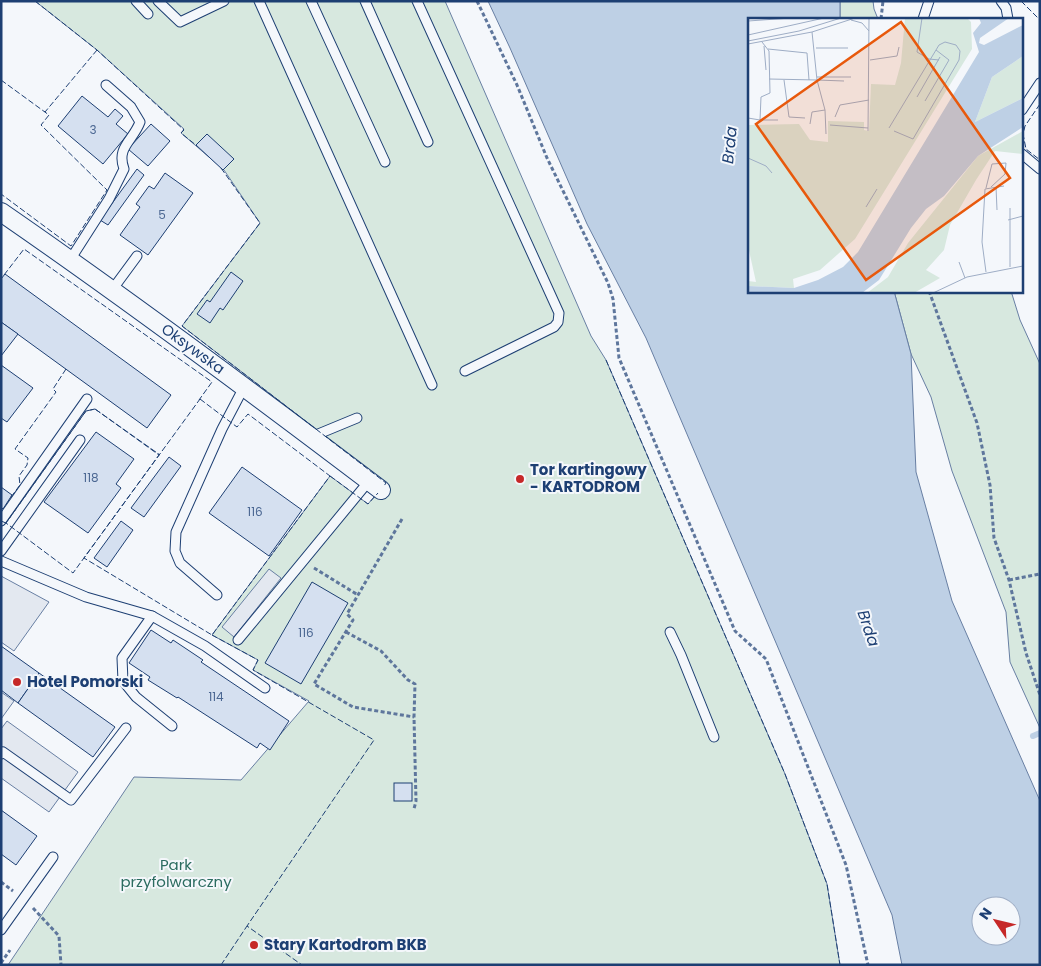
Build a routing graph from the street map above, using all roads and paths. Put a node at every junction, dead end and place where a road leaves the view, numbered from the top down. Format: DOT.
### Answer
graph roads {
  1 [pos="136,1"];
  2 [pos="224,1"];
  3 [pos="259,1"];
  4 [pos="311,1"];
  5 [pos="365,1"];
  6 [pos="417,1"];
  7 [pos="477,1"];
  8 [pos="883,1"];
  9 [pos="929,1"];
  10 [pos="1001,1"];
  11 [pos="158,2"];
  12 [pos="148,14"];
  13 [pos="881,18"];
  14 [pos="923,18"];
  15 [pos="1008,18"];
  16 [pos="1040,83"];
  17 [pos="106,85"];
  18 [pos="1037,92"];
  19 [pos="1024,108"];
  20 [pos="428,142"];
  21 [pos="1024,156"];
  22 [pos="385,162"];
  23 [pos="1040,169"];
  24 [pos="1,212"];
  25 [pos="137,256"];
  26 [pos="70,260"];
  27 [pos="112,290"];
  28 [pos="929,292"];
  29 [pos="465,371"];
  30 [pos="432,385"];
  31 [pos="244,387"];
  32 [pos="88,399"];
  33 [pos="357,418"];
  34 [pos="311,437"];
  35 [pos="80,440"];
  36 [pos="375,486"];
  37 [pos="402,519"];
  38 [pos="1,521"];
  39 [pos="1,551"];
  40 [pos="1,561"];
  41 [pos="303,561"];
  42 [pos="1040,574"];
  43 [pos="1009,580"];
  44 [pos="217,595"];
  45 [pos="358,595"];
  46 [pos="152,616"];
  47 [pos="346,632"];
  48 [pos="670,632"];
  49 [pos="238,640"];
  50 [pos="265,688"];
  51 [pos="1040,695"];
  52 [pos="414,717"];
  53 [pos="172,726"];
  54 [pos="126,728"];
  55 [pos="714,737"];
  56 [pos="1,754"];
  57 [pos="414,809"];
  58 [pos="53,857"];
  59 [pos="1,882"];
  60 [pos="24,898"];
  61 [pos="1,930"];
  62 [pos="10,950"];
  63 [pos="1,962"];
  64 [pos="61,965"];
  65 [pos="868,965"];
  1 -- 12 [label="lane"];
  2 -- 11 [label="lane"];
  3 -- 30 [label="lane"];
  4 -- 22 [label="lane"];
  5 -- 20 [label="lane"];
  6 -- 29 [label="lane"];
  7 -- 65 [label="path"];
  8 -- 13 [label="path"];
  9 -- 14 [label="lane"];
  10 -- 15 [label="lane"];
  16 -- 18 [label="lane"];
  17 -- 26 [label="lane"];
  18 -- 19 [label="lane"];
  21 -- 23 [label="lane"];
  24 -- 26 [label="street, Oksywska"];
  25 -- 27 [label="lane"];
  26 -- 27 [label="street, Oksywska"];
  27 -- 31 [label="street, Oksywska"];
  28 -- 43 [label="path"];
  31 -- 34 [label="street, Oksywska"];
  31 -- 44 [label="lane"];
  32 -- 38 [label="lane"];
  33 -- 34 [label="lane"];
  34 -- 36 [label="street, Oksywska"];
  35 -- 39 [label="lane"];
  36 -- 41 [label="lane"];
  37 -- 45 [label="path"];
  40 -- 46 [label="lane"];
  41 -- 45 [label="path"];
  41 -- 49 [label="lane"];
  42 -- 43 [label="path"];
  43 -- 51 [label="path"];
  45 -- 47 [label="path"];
  46 -- 50 [label="lane"];
  46 -- 53 [label="lane"];
  47 -- 52 [label="path"];
  47 -- 52 [label="path"];
  48 -- 55 [label="lane"];
  52 -- 57 [label="path"];
  54 -- 56 [label="lane"];
  58 -- 60 [label="lane"];
  59 -- 60 [label="path"];
  60 -- 61 [label="lane"];
  60 -- 64 [label="path"];
  62 -- 63 [label="path"];
}
